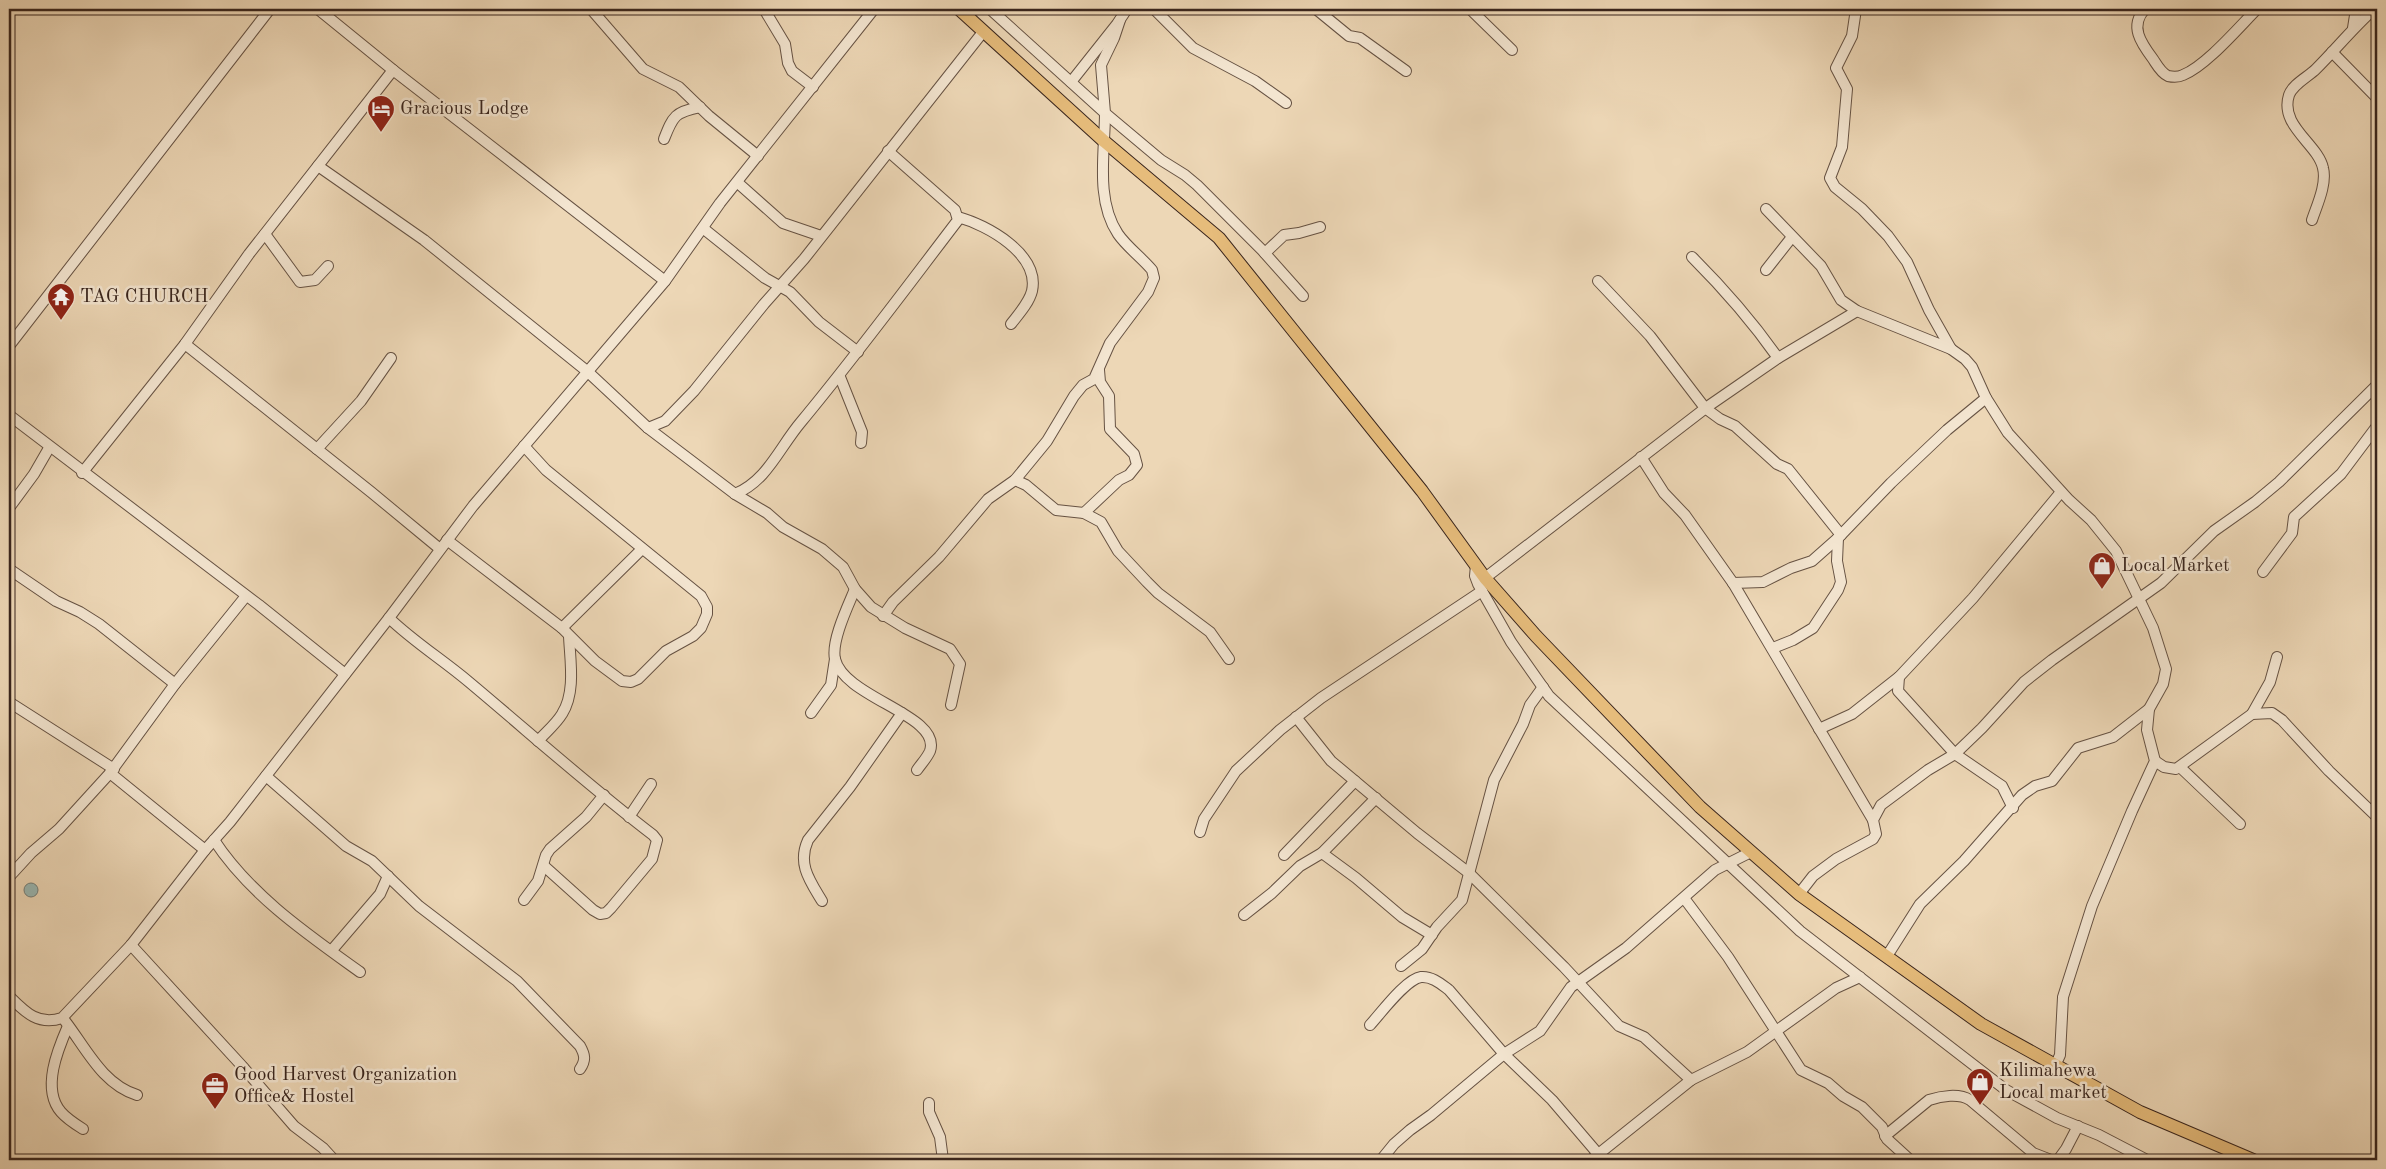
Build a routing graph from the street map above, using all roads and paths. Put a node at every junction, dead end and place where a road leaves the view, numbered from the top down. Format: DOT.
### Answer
graph roads {
  1 [pos="270,9"];
  2 [pos="318,9"];
  3 [pos="591,9"];
  4 [pos="764,9"];
  5 [pos="874,9"];
  6 [pos="977,9"];
  7 [pos="990,9"];
  8 [pos="1127,9"];
  9 [pos="1154,9"];
  10 [pos="1316,9"];
  11 [pos="1470,9"];
  12 [pos="1856,9"];
  13 [pos="2145,9"];
  14 [pos="2257,9"];
  15 [pos="2356,9"];
  16 [pos="2374,9"];
  17 [pos="961,11"];
  18 [pos="1120,20"];
  19 [pos="2353,28"];
  20 [pos="983,32"];
  21 [pos="1512,50"];
  22 [pos="2332,52"];
  23 [pos="393,70"];
  24 [pos="1406,71"];
  25 [pos="1071,82"];
  26 [pos="813,87"];
  27 [pos="2377,98"];
  28 [pos="1286,103"];
  29 [pos="700,107"];
  30 [pos="1105,112"];
  31 [pos="664,139"];
  32 [pos="1105,142"];
  33 [pos="888,151"];
  34 [pos="758,156"];
  35 [pos="318,166"];
  36 [pos="738,183"];
  37 [pos="1766,209"];
  38 [pos="958,217"];
  39 [pos="2312,220"];
  40 [pos="1320,227"];
  41 [pos="704,229"];
  42 [pos="265,234"];
  43 [pos="821,236"];
  44 [pos="1792,237"];
  45 [pos="1265,253"];
  46 [pos="1692,256"];
  47 [pos="328,266"];
  48 [pos="1766,270"];
  49 [pos="666,281"];
  50 [pos="1598,281"];
  51 [pos="778,287"];
  52 [pos="1303,296"];
  53 [pos="1857,311"];
  54 [pos="1011,324"];
  55 [pos="185,344"];
  56 [pos="9,346"];
  57 [pos="1950,349"];
  58 [pos="858,352"];
  59 [pos="391,358"];
  60 [pos="1778,358"];
  61 [pos="1099,370"];
  62 [pos="588,372"];
  63 [pos="840,377"];
  64 [pos="2377,385"];
  65 [pos="1986,398"];
  66 [pos="1705,408"];
  67 [pos="9,415"];
  68 [pos="2377,426"];
  69 [pos="648,428"];
  70 [pos="861,443"];
  71 [pos="524,446"];
  72 [pos="49,448"];
  73 [pos="317,449"];
  74 [pos="1641,457"];
  75 [pos="82,473"];
  76 [pos="1015,480"];
  77 [pos="2061,492"];
  78 [pos="735,494"];
  79 [pos="9,508"];
  80 [pos="1084,513"];
  81 [pos="1839,537"];
  82 [pos="447,540"];
  83 [pos="440,549"];
  84 [pos="642,550"];
  85 [pos="1476,565"];
  86 [pos="9,569"];
  87 [pos="2263,572"];
  88 [pos="1485,578"];
  89 [pos="1733,583"];
  90 [pos="855,589"];
  91 [pos="1482,590"];
  92 [pos="246,596"];
  93 [pos="2138,599"];
  94 [pos="883,616"];
  95 [pos="389,618"];
  96 [pos="565,632"];
  97 [pos="1772,648"];
  98 [pos="2277,657"];
  99 [pos="835,659"];
  100 [pos="1229,659"];
  101 [pos="345,674"];
  102 [pos="1899,677"];
  103 [pos="176,684"];
  104 [pos="1543,687"];
  105 [pos="9,702"];
  106 [pos="951,705"];
  107 [pos="2149,709"];
  108 [pos="811,713"];
  109 [pos="902,713"];
  110 [pos="2252,714"];
  111 [pos="1296,716"];
  112 [pos="1819,729"];
  113 [pos="538,741"];
  114 [pos="1955,754"];
  115 [pos="2155,762"];
  116 [pos="2180,767"];
  117 [pos="917,770"];
  118 [pos="112,771"];
  119 [pos="266,776"];
  120 [pos="1355,782"];
  121 [pos="651,784"];
  122 [pos="604,795"];
  123 [pos="1376,798"];
  124 [pos="2013,808"];
  125 [pos="629,817"];
  126 [pos="2377,817"];
  127 [pos="1874,820"];
  128 [pos="2240,824"];
  129 [pos="1200,832"];
  130 [pos="214,840"];
  131 [pos="205,850"];
  132 [pos="1751,852"];
  133 [pos="1322,853"];
  134 [pos="1284,855"];
  135 [pos="1728,863"];
  136 [pos="544,866"];
  137 [pos="1469,873"];
  138 [pos="388,876"];
  139 [pos="9,878"];
  140 [pos="1799,894"];
  141 [pos="1684,898"];
  142 [pos="524,900"];
  143 [pos="822,901"];
  144 [pos="1244,915"];
  145 [pos="1432,935"];
  146 [pos="131,945"];
  147 [pos="332,950"];
  148 [pos="1887,956"];
  149 [pos="1401,966"];
  150 [pos="360,972"];
  151 [pos="1860,977"];
  152 [pos="1578,981"];
  153 [pos="9,996"];
  154 [pos="20,1007"];
  155 [pos="9,1011"];
  156 [pos="65,1022"];
  157 [pos="1370,1025"];
  158 [pos="1776,1030"];
  159 [pos="1504,1054"];
  160 [pos="2055,1066"];
  161 [pos="580,1068"];
  162 [pos="1691,1080"];
  163 [pos="137,1095"];
  164 [pos="929,1103"];
  165 [pos="2078,1126"];
  166 [pos="83,1130"];
  167 [pos="1886,1136"];
  168 [pos="1595,1158"];
  169 [pos="334,1160"];
  170 [pos="943,1160"];
  171 [pos="1381,1160"];
  172 [pos="1910,1160"];
  173 [pos="2051,1160"];
  174 [pos="2058,1160"];
  175 [pos="2147,1160"];
  176 [pos="2253,1160"];
  1 -- 56 [label="street"];
  2 -- 23 [label="street"];
  3 -- 29 [label="street"];
  4 -- 26 [label="street"];
  5 -- 26 [label="street"];
  6 -- 17 [label="street"];
  7 -- 25 [label="street"];
  8 -- 18 [label="street"];
  9 -- 28 [label="street"];
  10 -- 24 [label="street"];
  11 -- 21 [label="street"];
  12 -- 57 [label="street"];
  13 -- 14 [label="street"];
  15 -- 19 [label="street"];
  16 -- 19 [label="street"];
  17 -- 20 [label="main road"];
  18 -- 25 [label="street"];
  18 -- 30 [label="street"];
  19 -- 22 [label="street"];
  20 -- 32 [label="main road"];
  20 -- 33 [label="street"];
  22 -- 27 [label="street"];
  22 -- 39 [label="street"];
  23 -- 35 [label="street"];
  23 -- 49 [label="street"];
  25 -- 30 [label="street"];
  26 -- 34 [label="street"];
  29 -- 31 [label="street"];
  29 -- 34 [label="street"];
  30 -- 32 [label="street"];
  30 -- 45 [label="street"];
  32 -- 61 [label="street"];
  32 -- 85 [label="main road"];
  33 -- 38 [label="street"];
  33 -- 43 [label="street"];
  34 -- 36 [label="street"];
  35 -- 42 [label="street"];
  35 -- 62 [label="street"];
  36 -- 41 [label="street"];
  36 -- 43 [label="street"];
  37 -- 44 [label="street"];
  38 -- 54 [label="street"];
  38 -- 58 [label="street"];
  40 -- 45 [label="street"];
  41 -- 49 [label="street"];
  41 -- 51 [label="street"];
  42 -- 47 [label="street"];
  42 -- 55 [label="street"];
  43 -- 51 [label="street"];
  44 -- 48 [label="street"];
  44 -- 53 [label="street"];
  45 -- 52 [label="street"];
  46 -- 60 [label="street"];
  49 -- 62 [label="street"];
  50 -- 66 [label="street"];
  51 -- 58 [label="street"];
  51 -- 69 [label="street"];
  53 -- 57 [label="street"];
  53 -- 60 [label="street"];
  55 -- 73 [label="street"];
  55 -- 75 [label="street"];
  57 -- 65 [label="street"];
  58 -- 63 [label="street"];
  59 -- 73 [label="street"];
  60 -- 66 [label="street"];
  61 -- 76 [label="street"];
  61 -- 80 [label="street"];
  62 -- 69 [label="street"];
  62 -- 71 [label="street"];
  63 -- 70 [label="street"];
  63 -- 78 [label="street"];
  64 -- 93 [label="street"];
  65 -- 77 [label="street"];
  65 -- 81 [label="street"];
  66 -- 74 [label="street"];
  66 -- 81 [label="street"];
  67 -- 72 [label="street"];
  68 -- 87 [label="street"];
  69 -- 78 [label="street"];
  71 -- 82 [label="street"];
  71 -- 84 [label="street"];
  72 -- 75 [label="street"];
  72 -- 79 [label="street"];
  73 -- 83 [label="street"];
  74 -- 88 [label="street"];
  74 -- 89 [label="street"];
  75 -- 92 [label="street"];
  76 -- 80 [label="street"];
  76 -- 94 [label="street"];
  77 -- 93 [label="street"];
  77 -- 102 [label="street"];
  78 -- 90 [label="street"];
  80 -- 100 [label="street"];
  81 -- 89 [label="street"];
  81 -- 97 [label="street"];
  82 -- 83 [label="street"];
  82 -- 96 [label="street"];
  83 -- 95 [label="street"];
  84 -- 96 [label="street"];
  84 -- 96 [label="street"];
  85 -- 88 [label="main road"];
  85 -- 91 [label="street"];
  86 -- 103 [label="street"];
  88 -- 132 [label="main road"];
  89 -- 97 [label="street"];
  90 -- 94 [label="street"];
  90 -- 99 [label="street"];
  91 -- 104 [label="street"];
  91 -- 111 [label="street"];
  92 -- 101 [label="street"];
  92 -- 103 [label="street"];
  93 -- 107 [label="street"];
  93 -- 114 [label="street"];
  94 -- 106 [label="street"];
  95 -- 101 [label="street"];
  95 -- 113 [label="street"];
  96 -- 113 [label="street"];
  97 -- 112 [label="street"];
  98 -- 110 [label="street"];
  99 -- 108 [label="street"];
  99 -- 109 [label="street"];
  101 -- 119 [label="street"];
  102 -- 112 [label="street"];
  102 -- 114 [label="street"];
  103 -- 118 [label="street"];
  104 -- 135 [label="street"];
  104 -- 137 [label="street"];
  105 -- 118 [label="street"];
  107 -- 115 [label="street"];
  107 -- 124 [label="street"];
  109 -- 117 [label="street"];
  109 -- 143 [label="street"];
  110 -- 116 [label="street"];
  110 -- 126 [label="street"];
  111 -- 120 [label="street"];
  111 -- 129 [label="street"];
  112 -- 127 [label="street"];
  113 -- 122 [label="street"];
  114 -- 124 [label="street"];
  114 -- 127 [label="street"];
  115 -- 116 [label="street"];
  115 -- 160 [label="street"];
  116 -- 128 [label="street"];
  118 -- 131 [label="street"];
  118 -- 139 [label="street"];
  119 -- 130 [label="street"];
  119 -- 138 [label="street"];
  120 -- 123 [label="street"];
  120 -- 134 [label="street"];
  121 -- 125 [label="street"];
  122 -- 125 [label="street"];
  122 -- 136 [label="street"];
  123 -- 133 [label="street"];
  123 -- 137 [label="street"];
  124 -- 148 [label="street"];
  125 -- 136 [label="street"];
  127 -- 140 [label="street"];
  130 -- 131 [label="street"];
  130 -- 147 [label="street"];
  131 -- 146 [label="street"];
  132 -- 135 [label="street"];
  132 -- 140 [label="main road"];
  133 -- 144 [label="street"];
  133 -- 145 [label="street"];
  135 -- 141 [label="street"];
  135 -- 151 [label="street"];
  136 -- 142 [label="street"];
  137 -- 145 [label="street"];
  137 -- 152 [label="street"];
  138 -- 147 [label="street"];
  138 -- 161 [label="street"];
  140 -- 148 [label="main road"];
  141 -- 152 [label="street"];
  141 -- 158 [label="street"];
  145 -- 149 [label="street"];
  146 -- 156 [label="street"];
  146 -- 169 [label="street"];
  147 -- 150 [label="street"];
  148 -- 160 [label="main road"];
  151 -- 158 [label="street"];
  151 -- 165 [label="street"];
  152 -- 159 [label="street"];
  152 -- 162 [label="street"];
  153 -- 154 [label="street"];
  154 -- 155 [label="street"];
  154 -- 156 [label="street"];
  156 -- 163 [label="street"];
  156 -- 166 [label="street"];
  157 -- 159 [label="street"];
  158 -- 162 [label="street"];
  158 -- 167 [label="street"];
  159 -- 168 [label="street"];
  159 -- 171 [label="street"];
  160 -- 176 [label="main road"];
  162 -- 168 [label="street"];
  164 -- 170 [label="street"];
  165 -- 174 [label="street"];
  165 -- 175 [label="street"];
  167 -- 172 [label="street"];
  167 -- 173 [label="street"];
}
